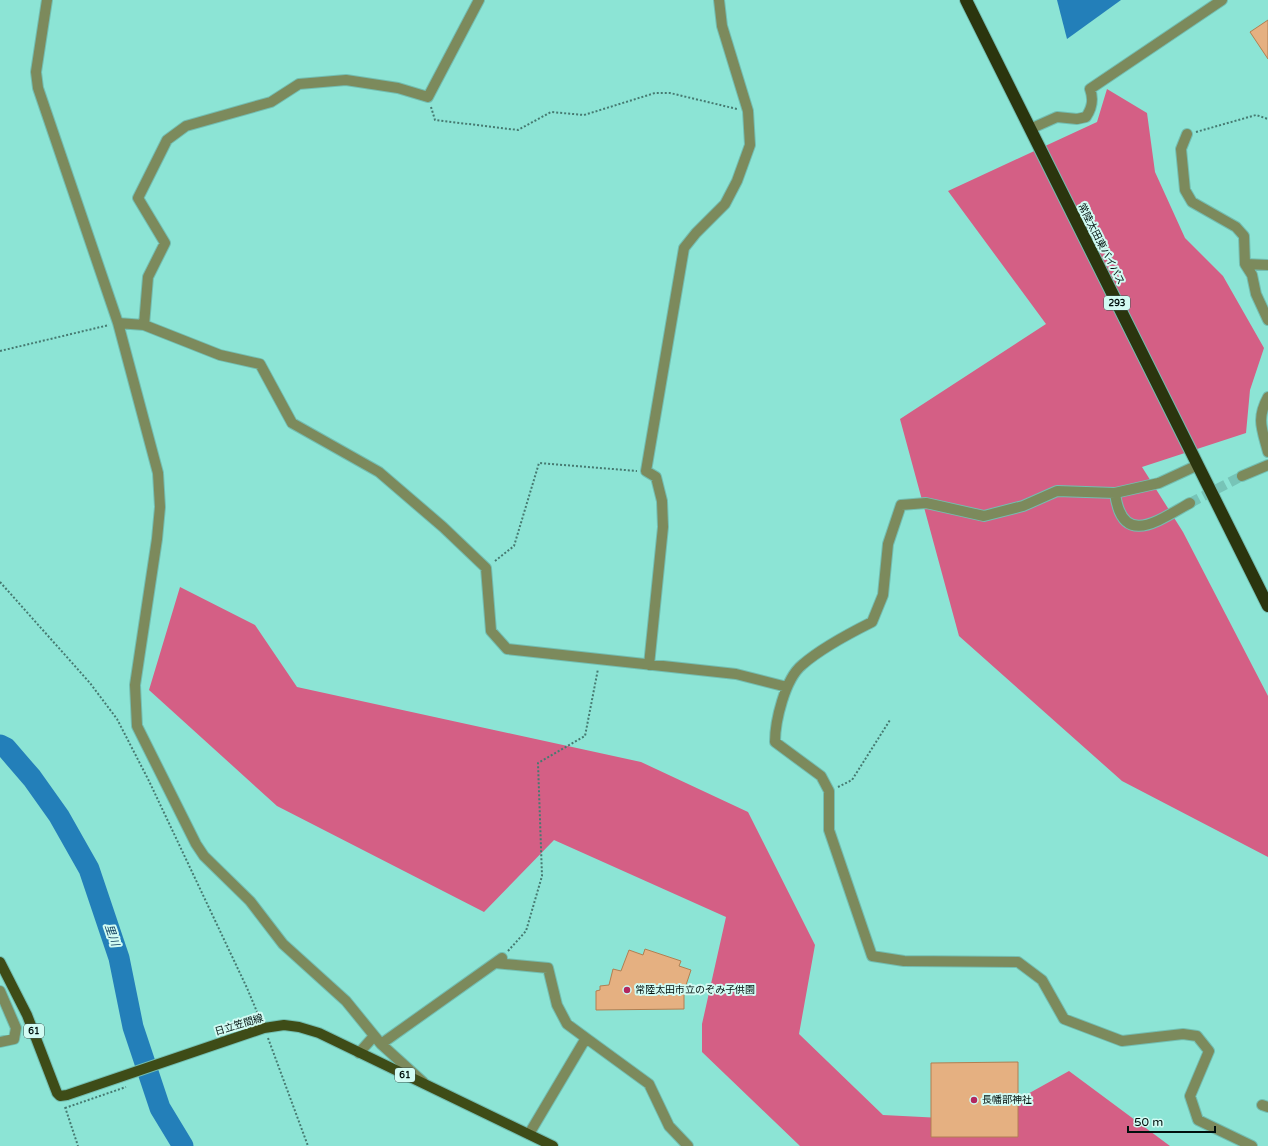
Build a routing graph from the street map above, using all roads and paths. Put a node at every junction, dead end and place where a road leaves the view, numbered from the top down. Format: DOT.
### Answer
graph roads {
  1 [pos="47,0"];
  2 [pos="479,0"];
  3 [pos="719,0"];
  4 [pos="966,0"];
  5 [pos="1222,0"];
  6 [pos="428,97"];
  7 [pos="748,111"];
  8 [pos="1268,119"];
  9 [pos="1030,129"];
  10 [pos="1187,134"];
  11 [pos="1245,264"];
  12 [pos="1268,265"];
  13 [pos="1268,320"];
  14 [pos="118,323"];
  15 [pos="144,325"];
  16 [pos="0,351"];
  17 [pos="1268,397"];
  18 [pos="1268,452"];
  19 [pos="1198,465"];
  20 [pos="1268,465"];
  21 [pos="646,471"];
  22 [pos="1242,476"];
  23 [pos="1115,493"];
  24 [pos="1190,503"];
  25 [pos="486,568"];
  26 [pos="0,582"];
  27 [pos="1268,606"];
  28 [pos="600,660"];
  29 [pos="649,664"];
  30 [pos="787,687"];
  31 [pos="890,720"];
  32 [pos="829,791"];
  33 [pos="498,960"];
  34 [pos="0,962"];
  35 [pos="0,991"];
  36 [pos="264,1028"];
  37 [pos="374,1036"];
  38 [pos="586,1038"];
  39 [pos="0,1042"];
  40 [pos="381,1044"];
  41 [pos="359,1053"];
  42 [pos="429,1087"];
  43 [pos="64,1095"];
  44 [pos="72,1106"];
  45 [pos="65,1108"];
  46 [pos="529,1134"];
  47 [pos="78,1146"];
  48 [pos="308,1146"];
  49 [pos="553,1146"];
  50 [pos="688,1146"];
  51 [pos="1252,1146"];
  1 -- 14 [label="street"];
  2 -- 6 [label="street"];
  3 -- 7 [label="street"];
  4 -- 9 [label="highway, 常陸太田東バイパス / 293"];
  5 -- 9 [label="street"];
  6 -- 7 [label="path"];
  6 -- 15 [label="street"];
  7 -- 21 [label="street"];
  8 -- 10 [label="path"];
  9 -- 19 [label="highway, 常陸太田東バイパス / 293"];
  10 -- 11 [label="street"];
  11 -- 12 [label="street"];
  11 -- 13 [label="street"];
  14 -- 15 [label="street"];
  14 -- 16 [label="path"];
  14 -- 37 [label="street"];
  15 -- 25 [label="street"];
  17 -- 18 [label="street"];
  19 -- 23 [label="street"];
  19 -- 27 [label="highway, 常陸太田東バイパス / 293"];
  20 -- 22 [label="street"];
  21 -- 25 [label="path"];
  21 -- 29 [label="street"];
  23 -- 24 [label="street"];
  23 -- 30 [label="street"];
  25 -- 28 [label="street"];
  26 -- 36 [label="path"];
  28 -- 29 [label="street"];
  28 -- 33 [label="path"];
  29 -- 30 [label="street"];
  30 -- 32 [label="street"];
  31 -- 32 [label="path"];
  32 -- 51 [label="street"];
  33 -- 38 [label="street"];
  33 -- 40 [label="street"];
  34 -- 43 [label="main road, 61"];
  35 -- 39 [label="street"];
  36 -- 41 [label="main road, 日立笠間線 / 61"];
  36 -- 43 [label="main road, 日立笠間線 / 61"];
  36 -- 48 [label="path"];
  37 -- 40 [label="street"];
  37 -- 41 [label="street"];
  38 -- 46 [label="street"];
  38 -- 50 [label="street"];
  40 -- 42 [label="street"];
  41 -- 42 [label="main road, 日立笠間線 / 61"];
  42 -- 46 [label="main road, 日立笠間線 / 61"];
  43 -- 45 [label="path"];
  44 -- 45 [label="path"];
  45 -- 47 [label="path"];
  46 -- 49 [label="main road, 日立笠間線 / 61"];
}
